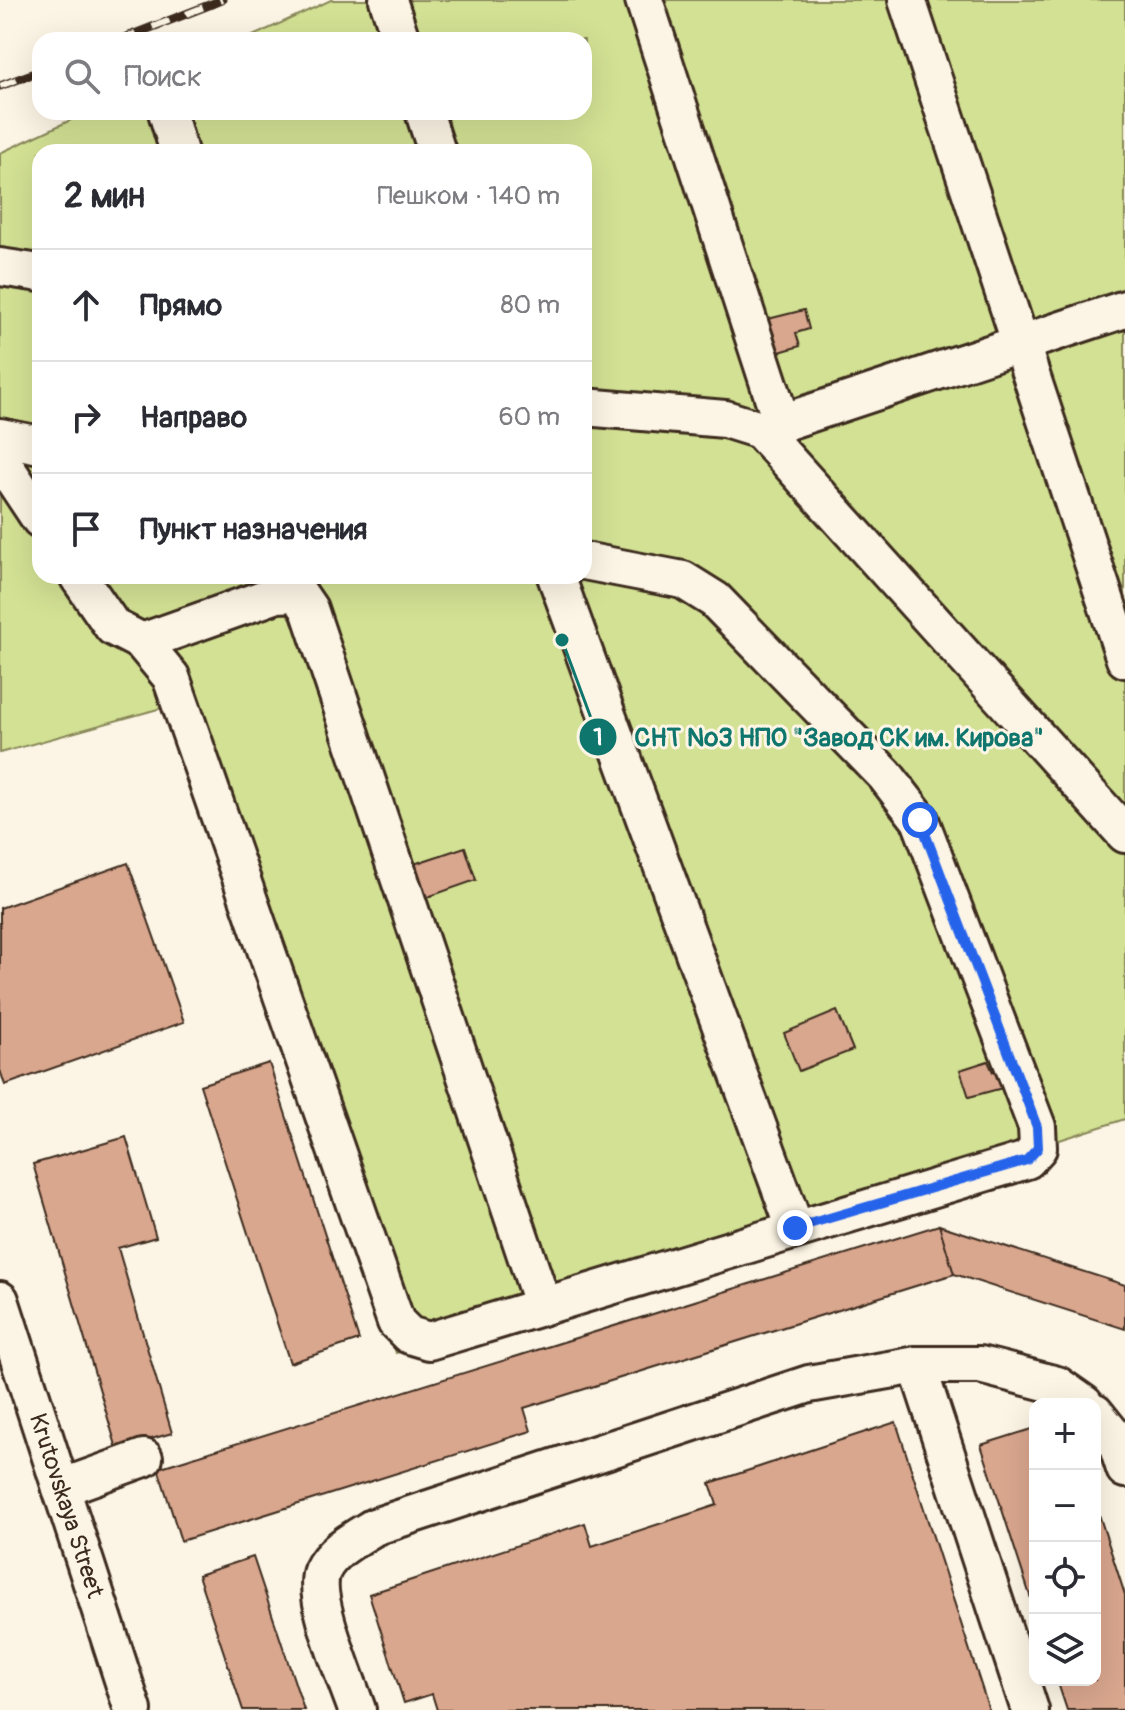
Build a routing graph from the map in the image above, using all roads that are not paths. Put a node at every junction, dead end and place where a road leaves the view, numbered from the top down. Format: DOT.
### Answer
graph roads {
  1 [pos="388,0"];
  2 [pos="644,0"];
  3 [pos="907,0"];
  4 [pos="398,32"];
  5 [pos="169,120"];
  6 [pos="427,120"];
  7 [pos="177,144"];
  8 [pos="434,144"];
  9 [pos="0,267"];
  10 [pos="32,272"];
  11 [pos="1125,309"];
  12 [pos="1019,344"];
  13 [pos="592,408"];
  14 [pos="771,427"];
  15 [pos="0,437"];
  16 [pos="32,443"];
  17 [pos="0,459"];
  18 [pos="32,507"];
  19 [pos="592,563"];
  20 [pos="83,584"];
  21 [pos="559,584"];
  22 [pos="142,642"];
  23 [pos="1125,659"];
  24 [pos="1125,834"];
  25 [pos="795,1228"];
  26 [pos="0,1300"];
  27 [pos="543,1306"];
  28 [pos="917,1365"];
  29 [pos="1075,1398"];
  30 [pos="1101,1420"];
  31 [pos="144,1458"];
  32 [pos="1125,1469"];
  33 [pos="61,1488"];
  34 [pos="133,1710"];
  35 [pos="357,1710"];
  36 [pos="1030,1710"];
  1 -- 4 [label="street"];
  2 -- 14 [label="street"];
  3 -- 12 [label="street"];
  5 -- 7 [label="street"];
  6 -- 8 [label="street"];
  9 -- 10 [label="street"];
  11 -- 12 [label="street"];
  12 -- 14 [label="street"];
  12 -- 23 [label="street"];
  13 -- 14 [label="street"];
  14 -- 24 [label="street"];
  15 -- 16 [label="street"];
  17 -- 18 [label="street"];
  19 -- 25 [label="street"];
  20 -- 22 [label="street"];
  21 -- 25 [label="street"];
  22 -- 27 [label="street"];
  22 -- 27 [label="street"];
  25 -- 27 [label="street"];
  26 -- 33 [label="street, Krutovskaya Street"];
  28 -- 29 [label="street"];
  28 -- 35 [label="street"];
  28 -- 36 [label="street"];
  30 -- 32 [label="street"];
  31 -- 33 [label="street"];
  33 -- 34 [label="street, Krutovskaya Street"];
}
